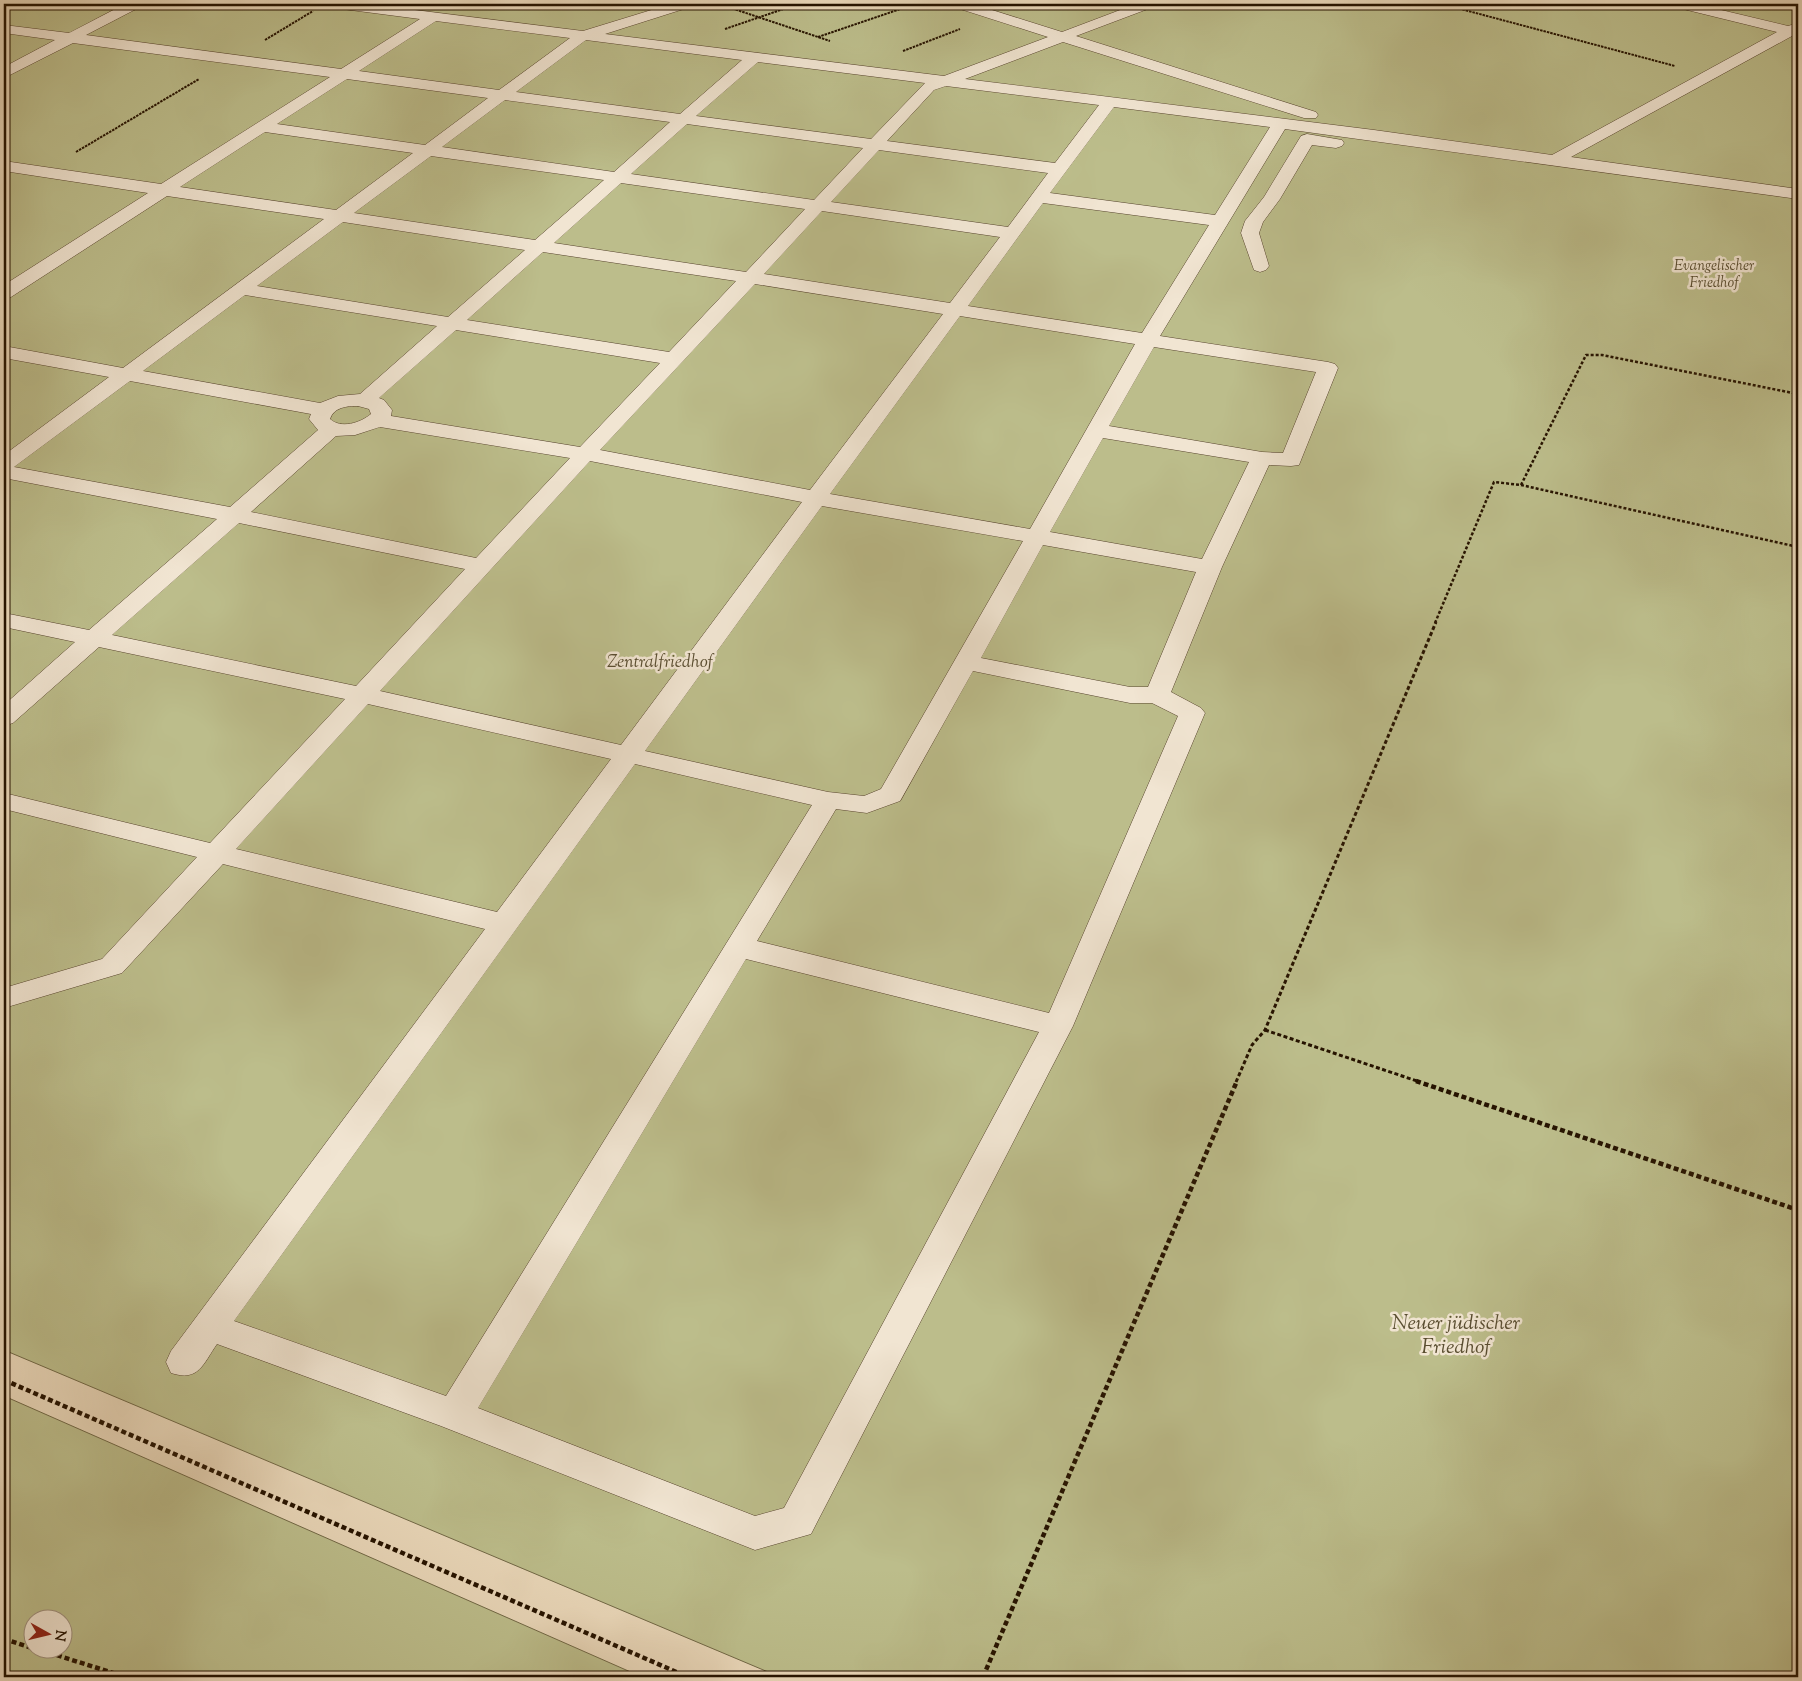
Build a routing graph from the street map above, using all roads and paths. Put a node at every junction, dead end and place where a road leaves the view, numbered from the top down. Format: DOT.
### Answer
graph roads {
  1 [pos="135,4"];
  2 [pos="335,4"];
  3 [pos="685,4"];
  4 [pos="798,4"];
  5 [pos="915,4"];
  6 [pos="959,4"];
  7 [pos="1148,4"];
  8 [pos="1442,4"];
  9 [pos="1680,4"];
  10 [pos="316,9"];
  11 [pos="494,10"];
  12 [pos="996,15"];
  13 [pos="433,17"];
  14 [pos="4,29"];
  15 [pos="724,29"];
  16 [pos="1796,31"];
  17 [pos="551,32"];
  18 [pos="582,36"];
  19 [pos="1062,36"];
  20 [pos="70,38"];
  21 [pos="810,40"];
  22 [pos="900,52"];
  23 [pos="754,57"];
  24 [pos="233,59"];
  25 [pos="4,73"];
  26 [pos="344,74"];
  27 [pos="1710,76"];
  28 [pos="946,80"];
  29 [pos="502,95"];
  30 [pos="1110,101"];
  31 [pos="683,120"];
  32 [pos="1280,123"];
  33 [pos="262,127"];
  34 [pos="1374,135"];
  35 [pos="873,145"];
  36 [pos="428,150"];
  37 [pos="1556,159"];
  38 [pos="7,169"];
  39 [pos="1059,169"];
  40 [pos="43,172"];
  41 [pos="618,177"];
  42 [pos="164,189"];
  43 [pos="1798,194"];
  44 [pos="1039,197"];
  45 [pos="817,206"];
  46 [pos="1798,207"];
  47 [pos="339,216"];
  48 [pos="1219,222"];
  49 [pos="1013,232"];
  50 [pos="539,246"];
  51 [pos="1260,266"];
  52 [pos="751,278"];
  53 [pos="241,289"];
  54 [pos="4,293"];
  55 [pos="956,310"];
  56 [pos="452,323"];
  57 [pos="1148,339"];
  58 [pos="4,352"];
  59 [pos="674,359"];
  60 [pos="126,375"];
  61 [pos="1798,394"];
  62 [pos="365,400"];
  63 [pos="328,419"];
  64 [pos="377,420"];
  65 [pos="1095,430"];
  66 [pos="585,454"];
  67 [pos="1262,458"];
  68 [pos="4,465"];
  69 [pos="4,472"];
  70 [pos="1521,485"];
  71 [pos="816,498"];
  72 [pos="234,515"];
  73 [pos="1036,536"];
  74 [pos="1798,547"];
  75 [pos="482,566"];
  76 [pos="1210,568"];
  77 [pos="4,620"];
  78 [pos="94,639"];
  79 [pos="966,662"];
  80 [pos="363,695"];
  81 [pos="1156,695"];
  82 [pos="4,718"];
  83 [pos="629,756"];
  84 [pos="828,800"];
  85 [pos="4,801"];
  86 [pos="217,853"];
  87 [pos="506,924"];
  88 [pos="739,947"];
  89 [pos="4,998"];
  90 [pos="1058,1026"];
  91 [pos="1265,1030"];
  92 [pos="1798,1210"];
  93 [pos="210,1327"];
  94 [pos="184,1362"];
  95 [pos="4,1380"];
  96 [pos="454,1414"];
  97 [pos="4,1639"];
  98 [pos="22,1645"];
  99 [pos="65,1658"];
  100 [pos="126,1677"];
  101 [pos="688,1677"];
  102 [pos="983,1677"];
  1 -- 20 [label="lane"];
  2 -- 13 [label="lane"];
  3 -- 18 [label="lane"];
  4 -- 15 [label="path"];
  5 -- 21 [label="path"];
  6 -- 12 [label="lane"];
  7 -- 19 [label="lane"];
  8 -- 27 [label="path"];
  9 -- 16 [label="lane"];
  10 -- 24 [label="path"];
  11 -- 17 [label="lane"];
  12 -- 19 [label="lane"];
  12 -- 22 [label="path"];
  13 -- 17 [label="lane"];
  13 -- 26 [label="lane"];
  14 -- 20 [label="lane"];
  16 -- 27 [label="lane"];
  17 -- 18 [label="lane"];
  18 -- 23 [label="lane"];
  18 -- 29 [label="lane"];
  19 -- 28 [label="lane"];
  19 -- 34 [label="lane"];
  20 -- 24 [label="lane"];
  20 -- 25 [label="lane"];
  23 -- 28 [label="lane"];
  23 -- 31 [label="lane"];
  24 -- 26 [label="lane"];
  24 -- 40 [label="path"];
  26 -- 29 [label="lane"];
  26 -- 33 [label="lane"];
  27 -- 37 [label="lane"];
  28 -- 30 [label="lane"];
  28 -- 35 [label="lane"];
  29 -- 31 [label="lane"];
  29 -- 36 [label="lane"];
  30 -- 32 [label="lane"];
  30 -- 39 [label="lane"];
  31 -- 35 [label="lane"];
  31 -- 41 [label="lane"];
  32 -- 34 [label="lane"];
  32 -- 48 [label="lane"];
  33 -- 36 [label="lane"];
  33 -- 42 [label="lane"];
  34 -- 37 [label="lane"];
  35 -- 39 [label="lane"];
  35 -- 45 [label="lane"];
  36 -- 41 [label="lane"];
  36 -- 47 [label="lane"];
  37 -- 43 [label="lane"];
  38 -- 40 [label="lane"];
  39 -- 44 [label="lane"];
  40 -- 42 [label="lane"];
  41 -- 45 [label="lane"];
  41 -- 50 [label="lane"];
  42 -- 47 [label="lane"];
  42 -- 54 [label="lane"];
  44 -- 48 [label="lane"];
  44 -- 49 [label="lane"];
  45 -- 49 [label="lane"];
  45 -- 52 [label="lane"];
  46 -- 51 [label="lane"];
  47 -- 50 [label="lane"];
  47 -- 53 [label="lane"];
  48 -- 57 [label="lane"];
  49 -- 55 [label="lane"];
  50 -- 52 [label="lane"];
  50 -- 56 [label="lane"];
  52 -- 55 [label="lane"];
  52 -- 59 [label="lane"];
  53 -- 56 [label="lane"];
  53 -- 60 [label="lane"];
  55 -- 57 [label="lane"];
  55 -- 71 [label="lane"];
  56 -- 59 [label="lane"];
  56 -- 62 [label="lane"];
  57 -- 65 [label="lane"];
  57 -- 67 [label="lane"];
  58 -- 60 [label="lane"];
  59 -- 66 [label="lane"];
  60 -- 63 [label="lane"];
  60 -- 68 [label="lane"];
  61 -- 70 [label="path"];
  62 -- 63 [label="lane"];
  62 -- 64 [label="lane"];
  63 -- 64 [label="lane"];
  63 -- 72 [label="lane"];
  64 -- 66 [label="lane"];
  65 -- 67 [label="lane"];
  65 -- 73 [label="lane"];
  66 -- 71 [label="lane"];
  66 -- 75 [label="lane"];
  67 -- 76 [label="lane"];
  69 -- 72 [label="lane"];
  70 -- 74 [label="path"];
  70 -- 91 [label="path"];
  71 -- 73 [label="lane"];
  71 -- 83 [label="lane"];
  72 -- 75 [label="lane"];
  72 -- 78 [label="lane"];
  73 -- 76 [label="lane"];
  73 -- 79 [label="lane"];
  75 -- 80 [label="lane"];
  76 -- 81 [label="lane"];
  77 -- 78 [label="lane"];
  78 -- 80 [label="lane"];
  78 -- 82 [label="lane"];
  79 -- 81 [label="lane"];
  79 -- 84 [label="lane"];
  80 -- 83 [label="lane"];
  80 -- 86 [label="lane"];
  81 -- 90 [label="lane"];
  83 -- 84 [label="lane"];
  83 -- 87 [label="lane"];
  84 -- 88 [label="lane"];
  85 -- 86 [label="lane"];
  86 -- 87 [label="lane"];
  86 -- 89 [label="lane"];
  87 -- 93 [label="lane"];
  88 -- 90 [label="lane"];
  88 -- 96 [label="lane"];
  90 -- 96 [label="lane"];
  91 -- 92 [label="path"];
  91 -- 102 [label="path"];
  93 -- 94 [label="lane"];
  93 -- 96 [label="lane"];
  95 -- 101 [label="path"];
  97 -- 98 [label="path"];
  99 -- 100 [label="path"];
}
